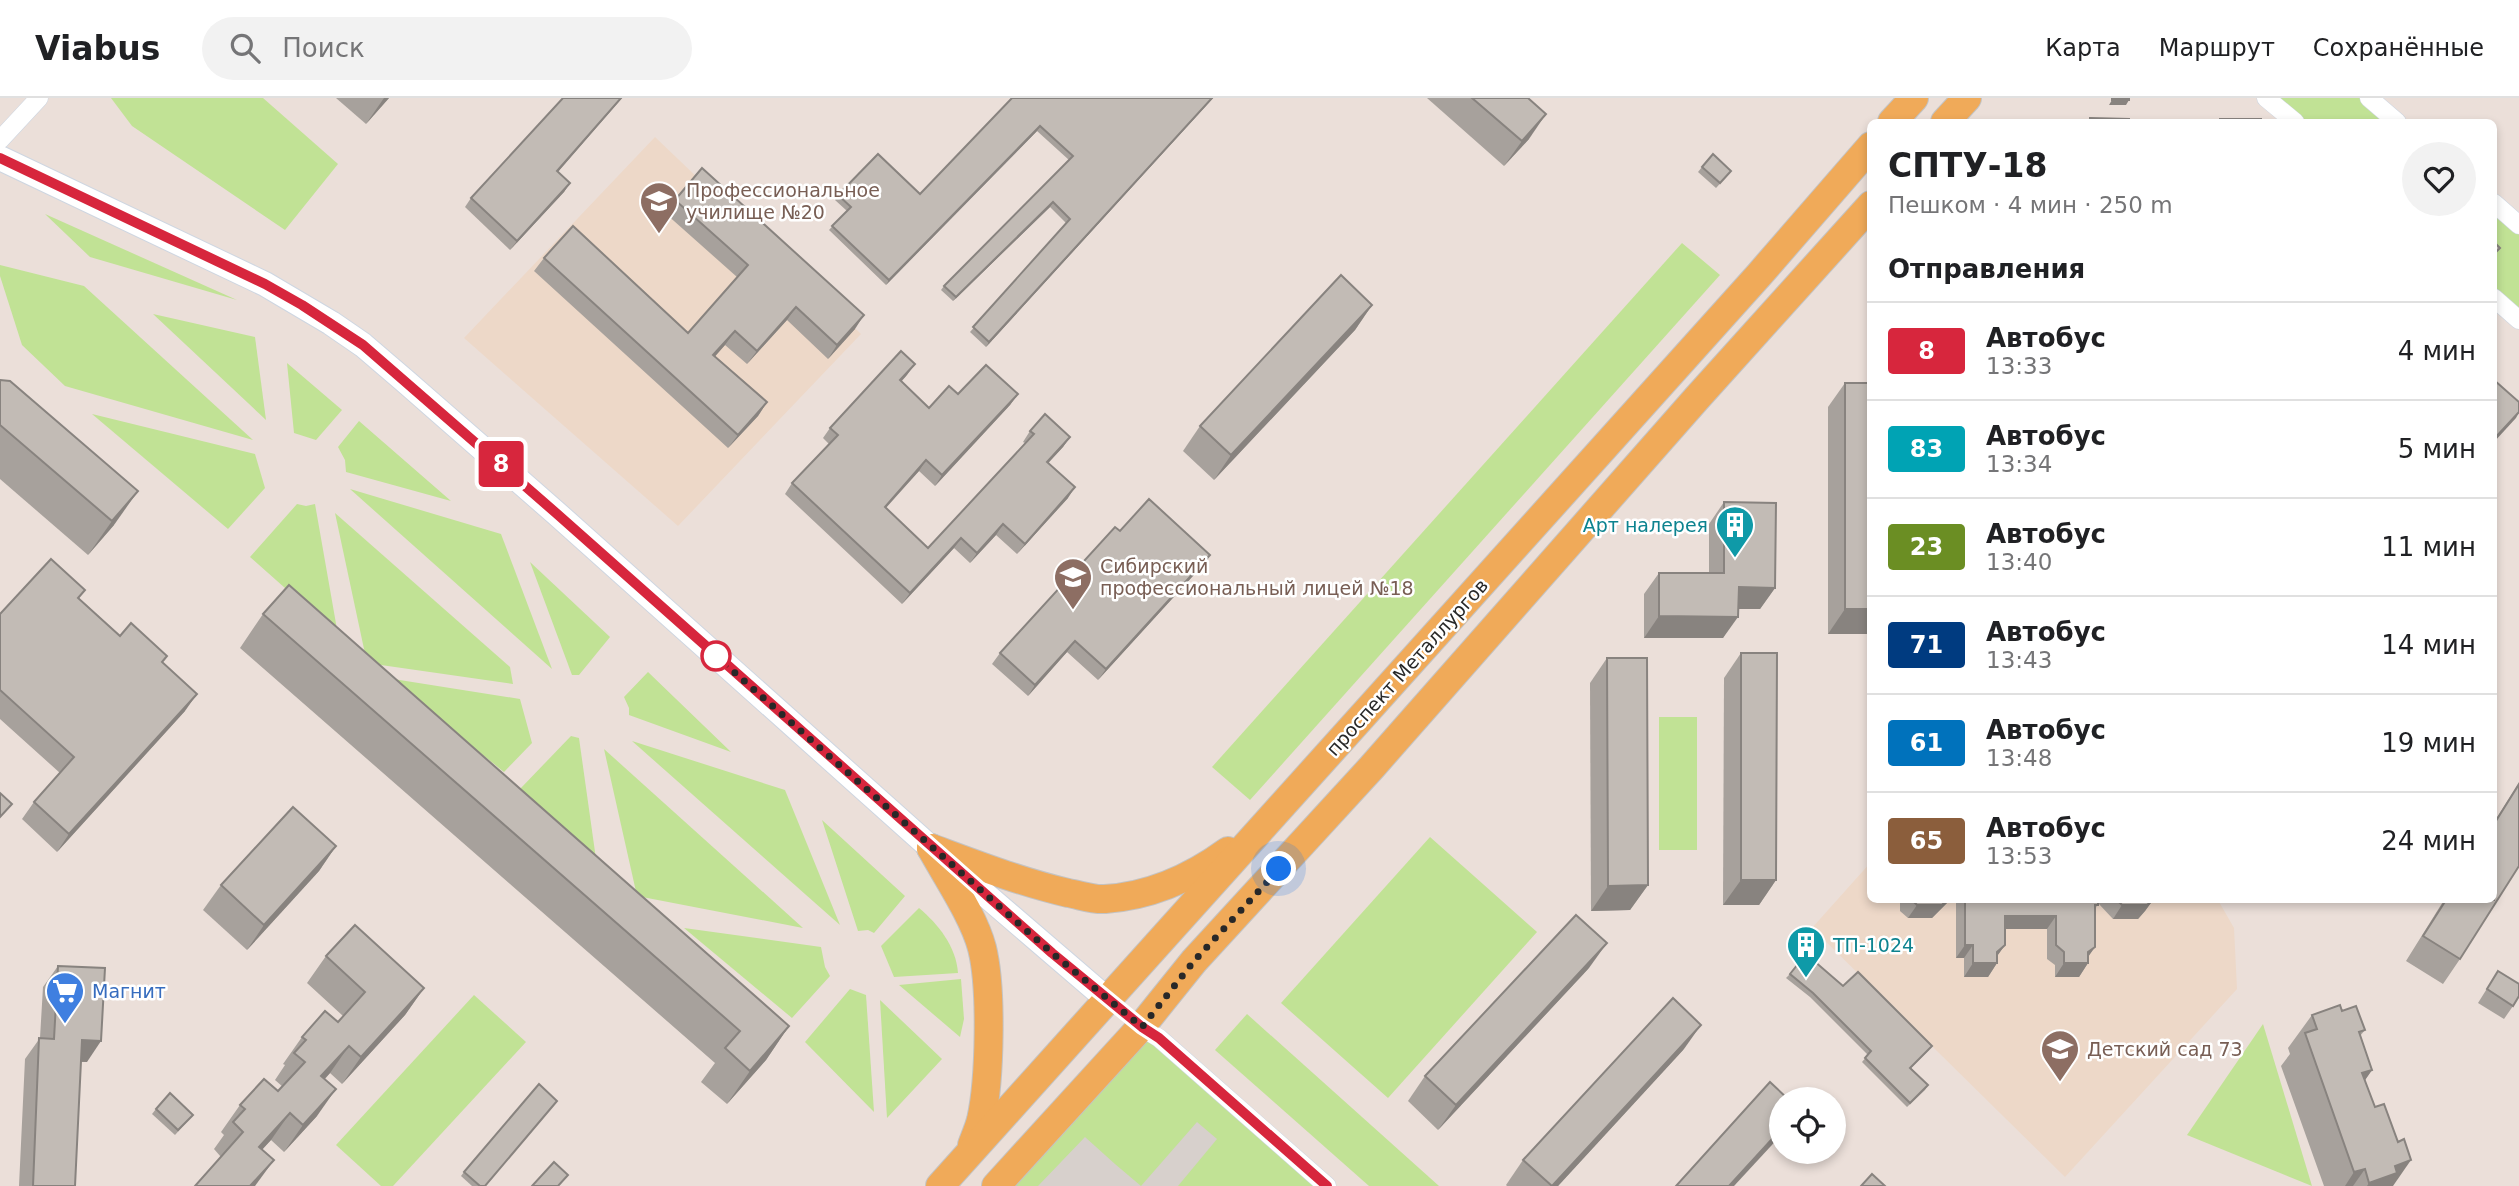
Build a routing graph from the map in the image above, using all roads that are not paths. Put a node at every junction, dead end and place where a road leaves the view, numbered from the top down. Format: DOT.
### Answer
graph roads {
  1 [pos="39,98"];
  2 [pos="1914,98"];
  3 [pos="1967,98"];
  4 [pos="2266,98"];
  5 [pos="2369,98"];
  6 [pos="1895,119"];
  7 [pos="1948,119"];
  8 [pos="2291,119"];
  9 [pos="2394,119"];
  10 [pos="0,140"];
  11 [pos="1867,151"];
  12 [pos="0,158"];
  13 [pos="2497,206"];
  14 [pos="1867,209"];
  15 [pos="2519,225"];
  16 [pos="2497,302"];
  17 [pos="2519,320"];
  18 [pos="1268,821"];
  19 [pos="931,848"];
  20 [pos="1108,1000"];
  21 [pos="1142,1027"];
  22 [pos="968,1154"];
  23 [pos="940,1186"];
  24 [pos="996,1186"];
  25 [pos="1327,1186"];
  1 -- 10 [label="street"];
  2 -- 6 [label="main road"];
  3 -- 7 [label="main road"];
  4 -- 8 [label="street"];
  5 -- 9 [label="street"];
  11 -- 18 [label="main road, проспект Металлургов"];
  12 -- 19 [label="main road"];
  13 -- 15 [label="street"];
  14 -- 21 [label="main road, проспект Металлургов"];
  16 -- 17 [label="street"];
  18 -- 19 [label="main road"];
  18 -- 20 [label="main road, проспект Металлургов"];
  19 -- 20 [label="main road"];
  19 -- 22 [label="main road"];
  20 -- 21 [label="main road"];
  20 -- 22 [label="main road, проспект Металлургов"];
  21 -- 24 [label="main road, проспект Металлургов"];
  21 -- 25 [label="street"];
  22 -- 23 [label="main road, проспект Металлургов"];
}
